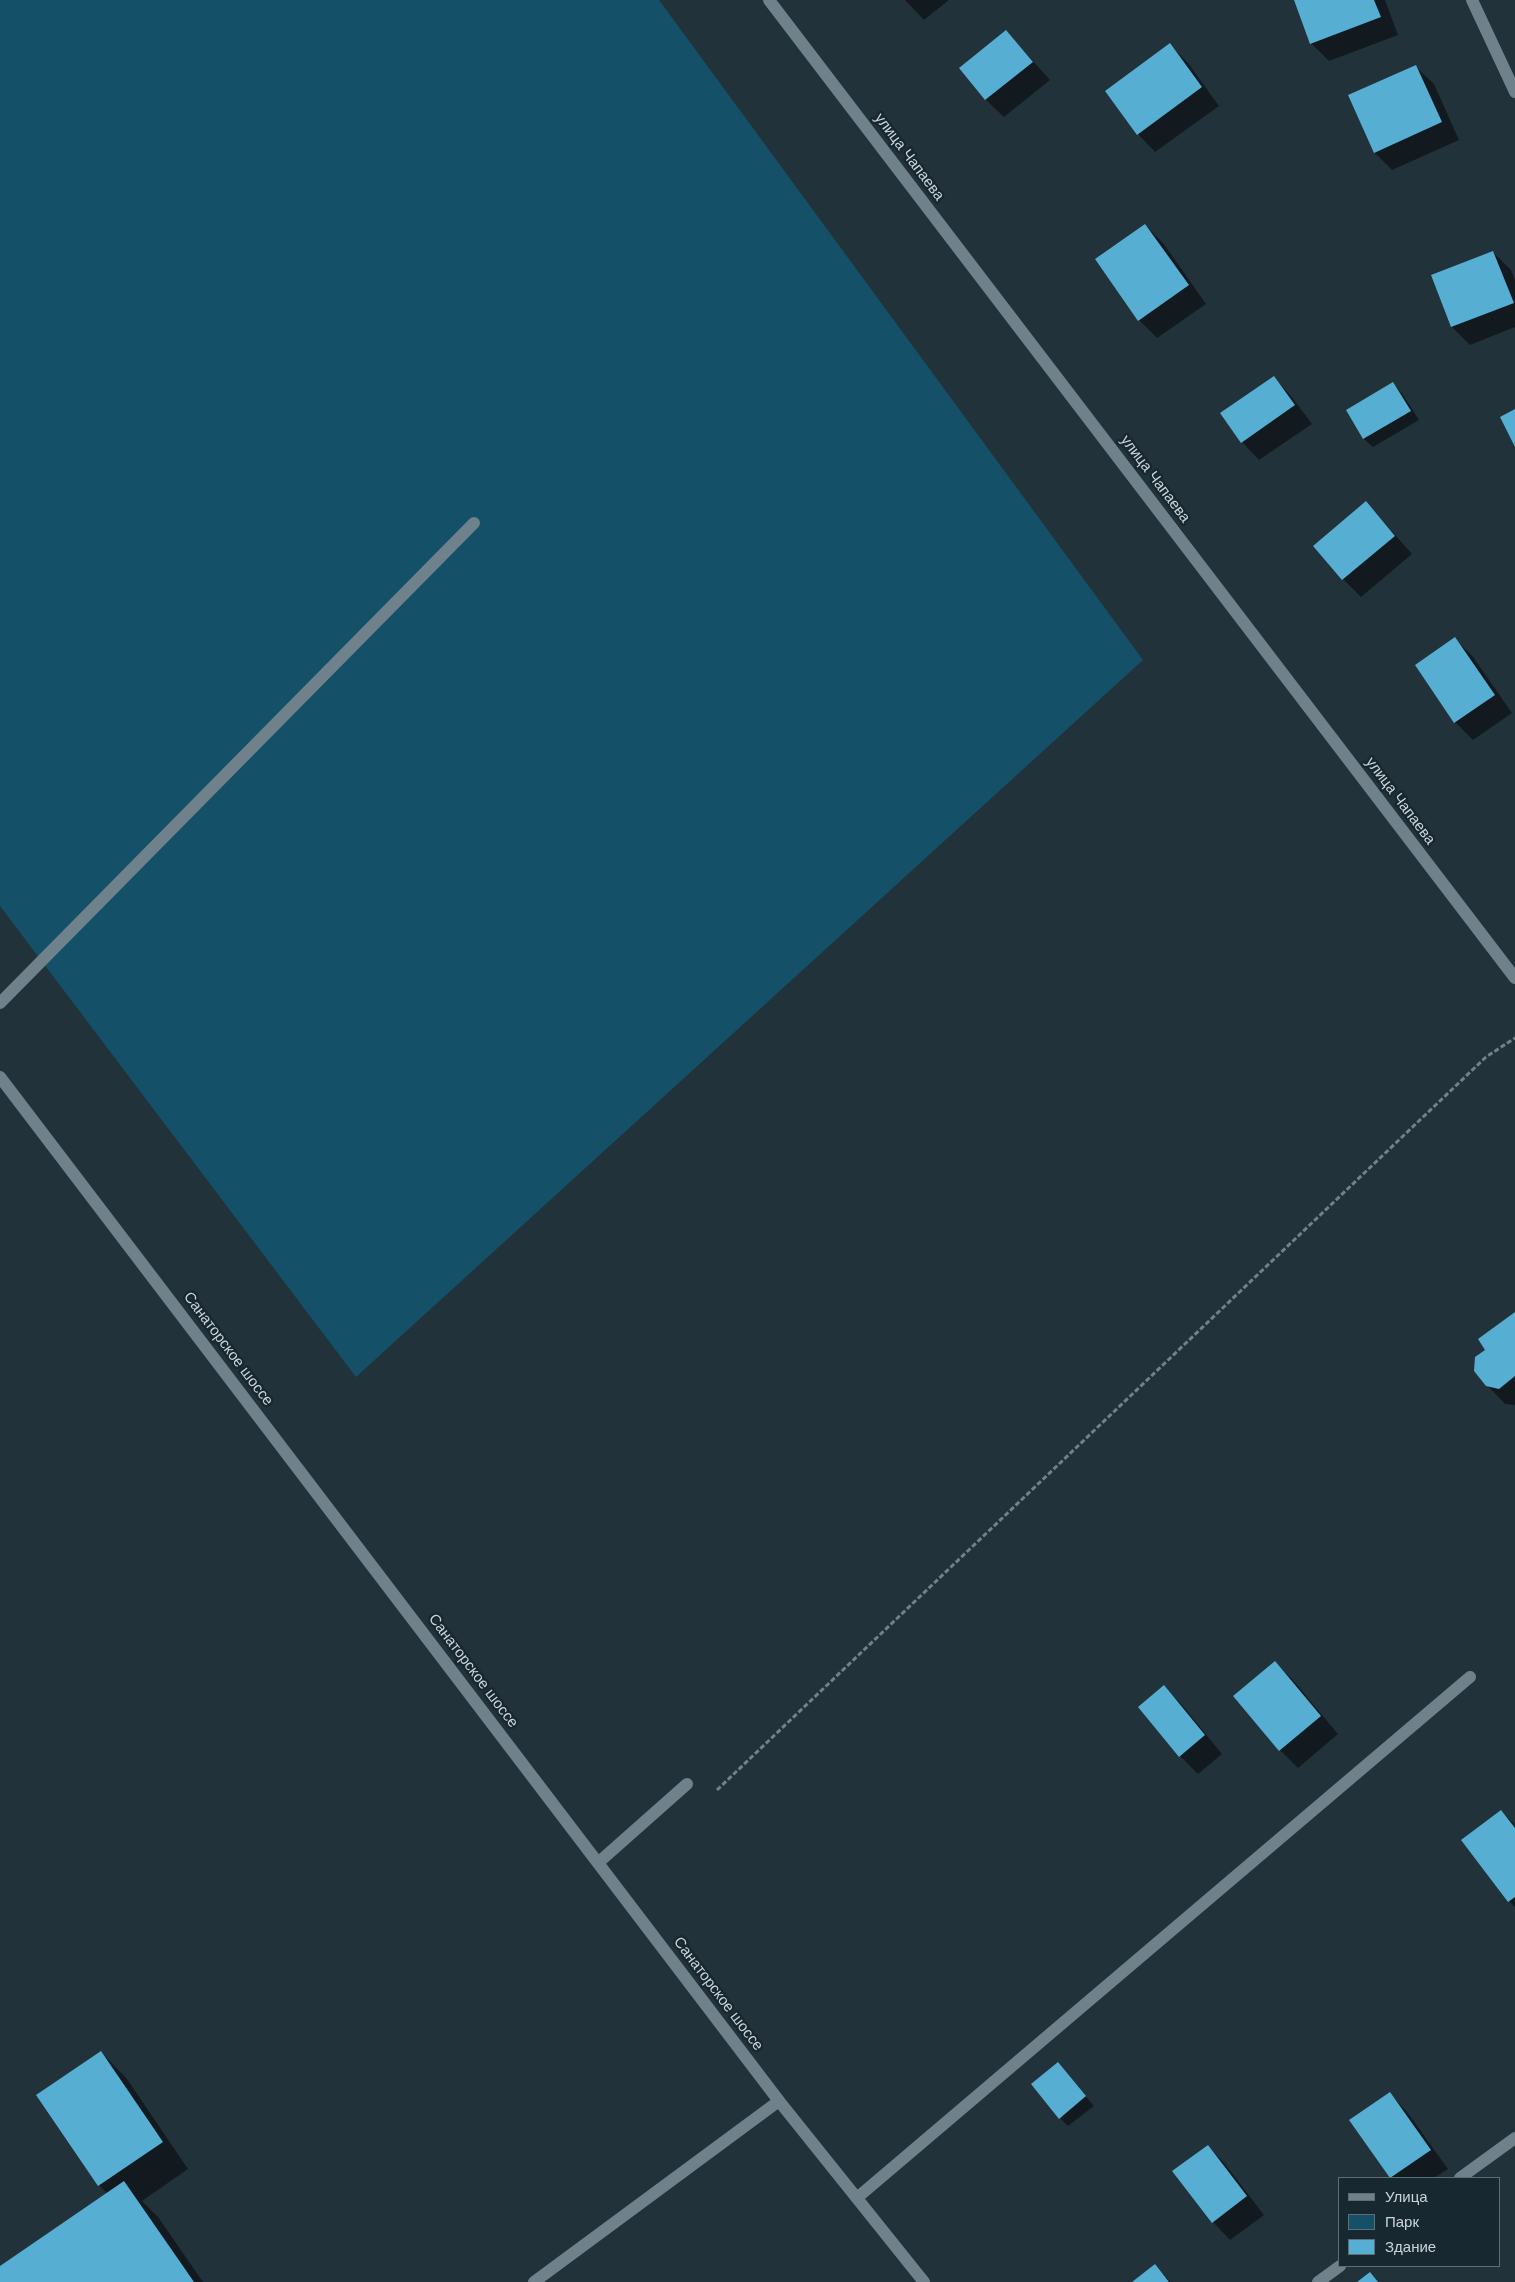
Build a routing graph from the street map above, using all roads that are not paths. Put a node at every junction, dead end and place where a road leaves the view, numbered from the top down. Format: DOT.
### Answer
graph roads {
  1 [pos="769,0"];
  2 [pos="1472,0"];
  3 [pos="1515,92"];
  4 [pos="474,523"];
  5 [pos="1515,978"];
  6 [pos="0,1003"];
  7 [pos="0,1077"];
  8 [pos="1470,1677"];
  9 [pos="688,1784"];
  10 [pos="598,1862"];
  11 [pos="778,2101"];
  12 [pos="1515,2138"];
  13 [pos="1461,2177"];
  14 [pos="858,2197"];
  15 [pos="1339,2267"];
  16 [pos="534,2282"];
  17 [pos="924,2282"];
  18 [pos="1318,2282"];
  1 -- 5 [label="street, улица Чапаева"];
  2 -- 3 [label="street"];
  4 -- 6 [label="street"];
  7 -- 10 [label="street, Санаторское шоссе"];
  8 -- 14 [label="street"];
  9 -- 10 [label="street"];
  10 -- 11 [label="street, Санаторское шоссе"];
  11 -- 14 [label="street, Санаторское шоссе"];
  11 -- 16 [label="street"];
  12 -- 13 [label="street"];
  14 -- 17 [label="street, Санаторское шоссе"];
  15 -- 18 [label="street"];
}
